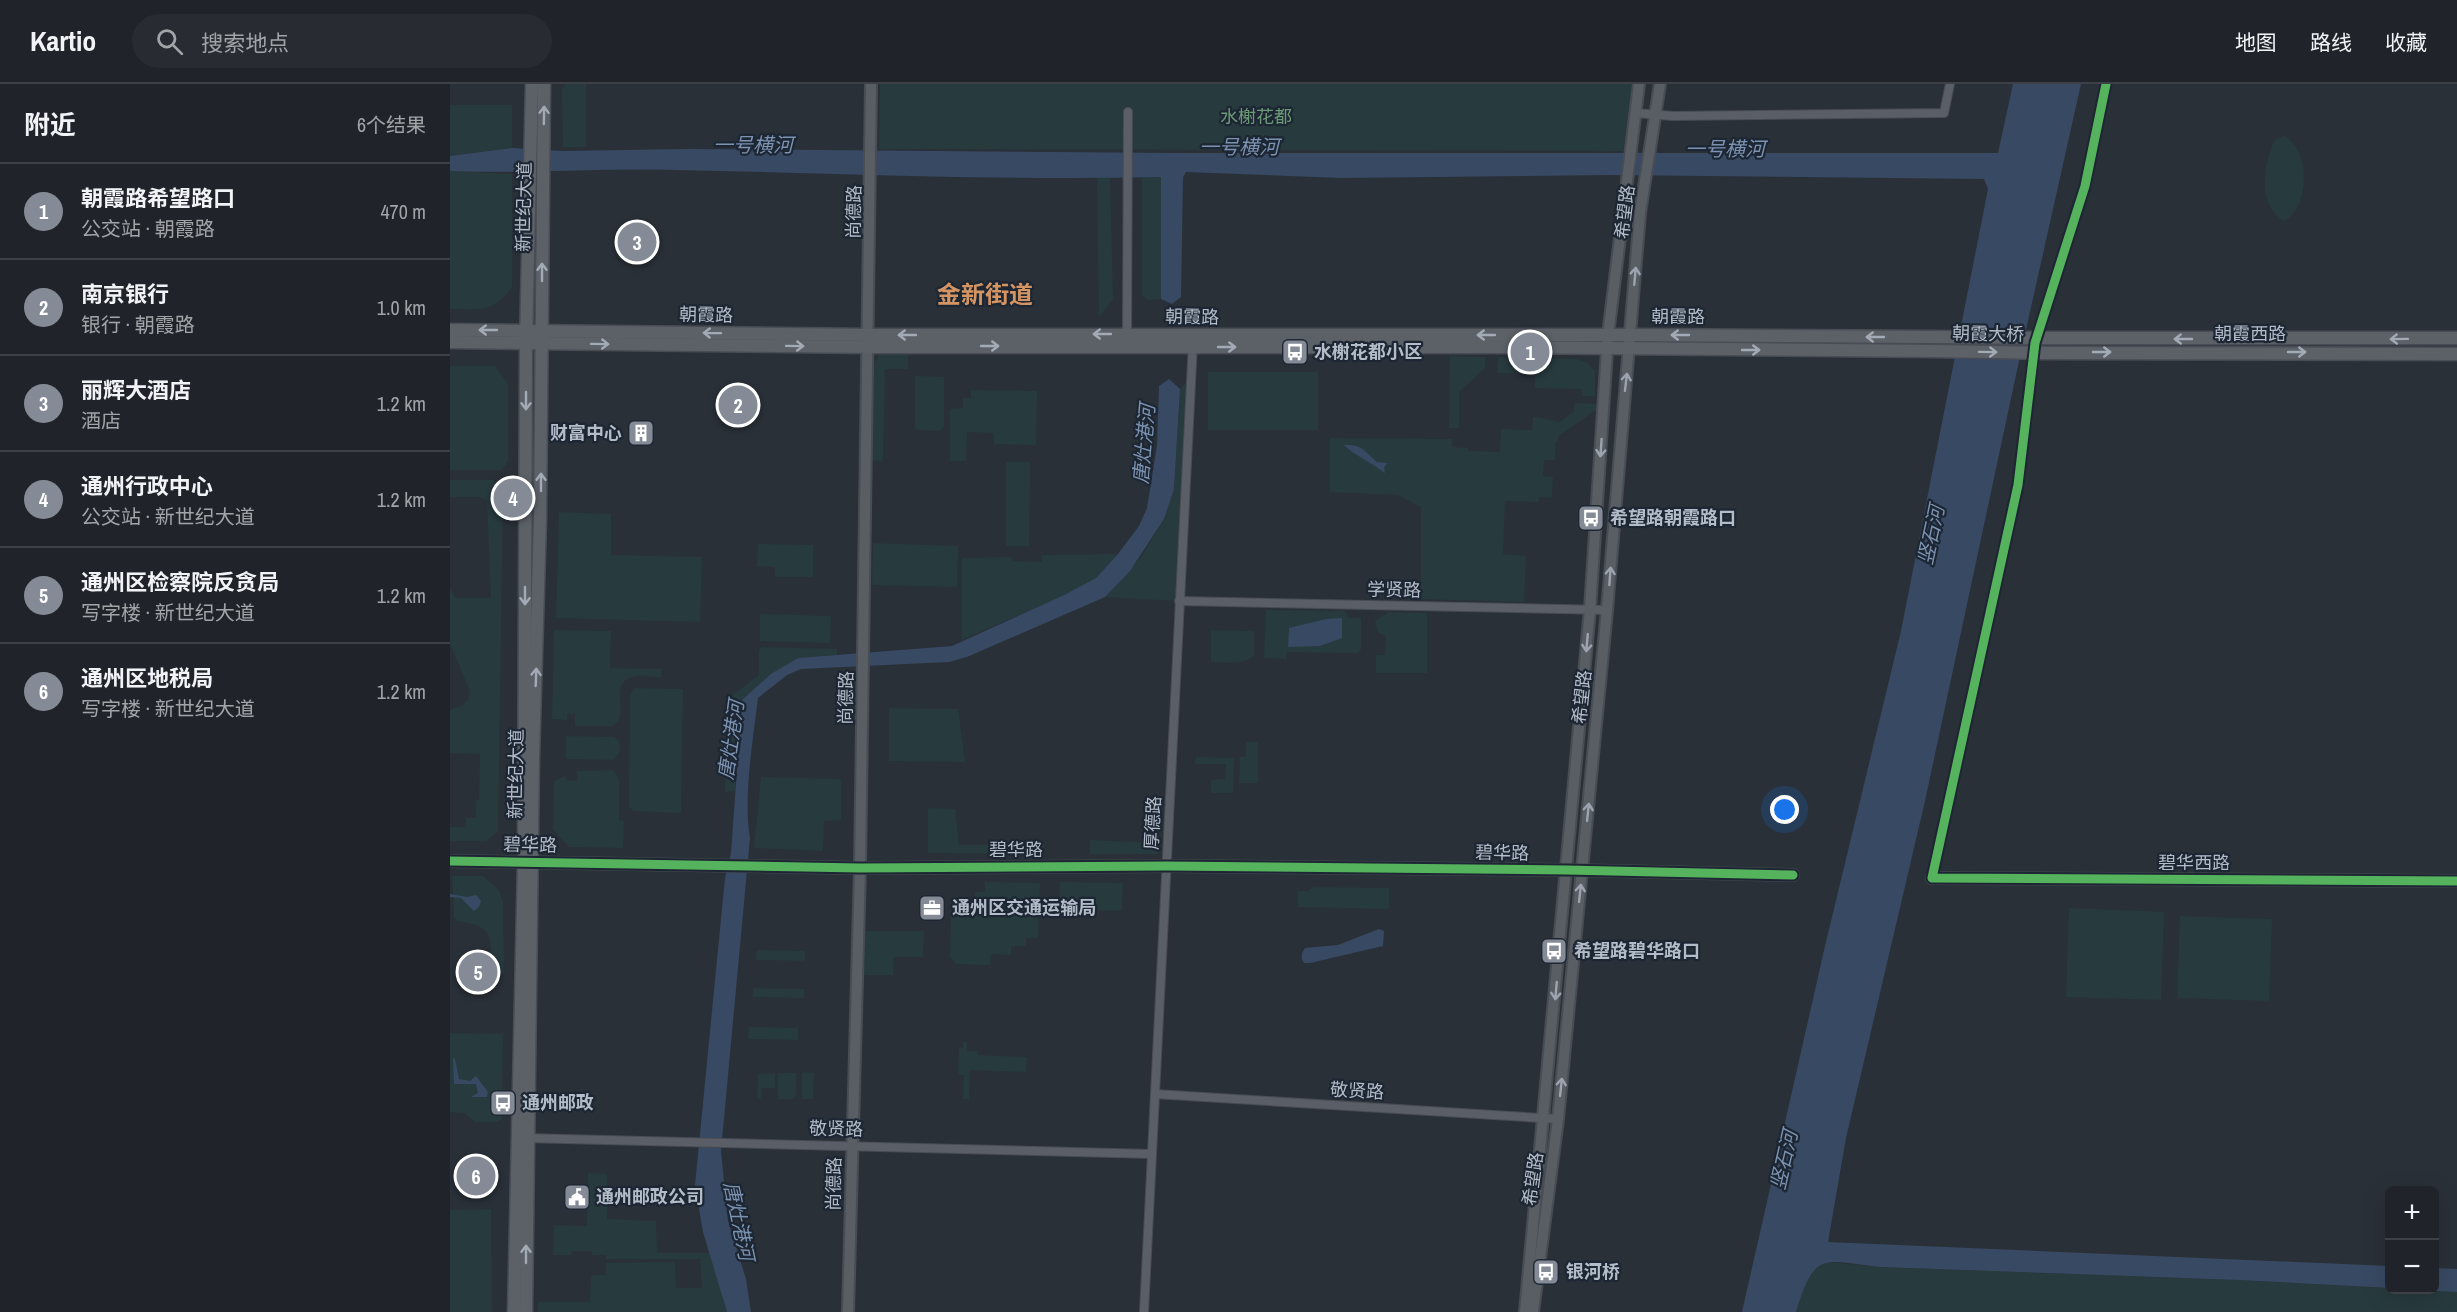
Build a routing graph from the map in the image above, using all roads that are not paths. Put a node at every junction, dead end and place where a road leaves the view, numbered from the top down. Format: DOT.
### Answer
graph roads {
  1 [pos="532,84"];
  2 [pos="544,84"];
  3 [pos="871,84"];
  4 [pos="1639,84"];
  5 [pos="1660,84"];
  6 [pos="1950,84"];
  7 [pos="2106,84"];
  8 [pos="1128,112"];
  9 [pos="1635,113"];
  10 [pos="1655,115"];
  11 [pos="537,145"];
  12 [pos="536,179"];
  13 [pos="450,330"];
  14 [pos="526,330"];
  15 [pos="1608,335"];
  16 [pos="1630,335"];
  17 [pos="541,337"];
  18 [pos="1934,337"];
  19 [pos="2044,338"];
  20 [pos="2457,338"];
  21 [pos="1127,340"];
  22 [pos="869,341"];
  23 [pos="1194,341"];
  24 [pos="450,342"];
  25 [pos="526,343"];
  26 [pos="1608,348"];
  27 [pos="1630,349"];
  28 [pos="1932,351"];
  29 [pos="2043,352"];
  30 [pos="2457,354"];
  31 [pos="1179,602"];
  32 [pos="1590,609"];
  33 [pos="1607,610"];
  34 [pos="450,861"];
  35 [pos="529,862"];
  36 [pos="1166,866"];
  37 [pos="860,868"];
  38 [pos="1567,870"];
  39 [pos="1582,871"];
  40 [pos="1793,875"];
  41 [pos="1932,878"];
  42 [pos="2457,881"];
  43 [pos="1155,1094"];
  44 [pos="1544,1117"];
  45 [pos="1558,1119"];
  46 [pos="524,1138"];
  47 [pos="852,1144"];
  48 [pos="1152,1154"];
  49 [pos="514,1312"];
  50 [pos="526,1312"];
  51 [pos="848,1312"];
  52 [pos="1144,1312"];
  53 [pos="1525,1312"];
  54 [pos="1533,1312"];
  1 -- 11 [label="main road, 新世纪大道"];
  11 -- 2 [label="main road, 新世纪大道, one-way"];
  3 -- 22 [label="street, 尚德路"];
  4 -- 9 [label="street, 希望路"];
  5 -- 10 [label="street, 希望路"];
  6 -- 10 [label="street"];
  7 -- 41 [label="street"];
  8 -- 21 [label="street"];
  9 -- 10 [label="street"];
  9 -- 15 [label="street, 希望路"];
  16 -- 10 [label="street, 希望路, one-way"];
  11 -- 12 [label="main road, 新世纪大道"];
  12 -- 14 [label="main road, 新世纪大道"];
  17 -- 12 [label="main road, 新世纪大道, one-way"];
  14 -- 13 [label="main road, 朝霞路, one-way"];
  14 -- 17 [label="main road, 朝霞路"];
  14 -- 25 [label="main road, 新世纪大道"];
  15 -- 16 [label="main road, 朝霞路"];
  15 -- 23 [label="main road, 朝霞路, one-way"];
  15 -- 26 [label="street, 希望路"];
  18 -- 16 [label="main road, 朝霞路, one-way"];
  16 -- 27 [label="street, 希望路"];
  17 -- 22 [label="main road, 朝霞路"];
  17 -- 25 [label="main road, 朝霞路"];
  35 -- 17 [label="main road, 新世纪大道, one-way"];
  18 -- 19 [label="main road, 朝霞大桥, bridge"];
  20 -- 19 [label="main road, 朝霞西路, one-way"];
  21 -- 22 [label="main road, 朝霞路"];
  21 -- 23 [label="main road, 朝霞路"];
  22 -- 37 [label="street, 尚德路"];
  23 -- 26 [label="main road, 朝霞路, one-way"];
  23 -- 31 [label="street, 厚德路"];
  24 -- 25 [label="main road, 朝霞路"];
  25 -- 35 [label="main road, 新世纪大道, one-way"];
  26 -- 27 [label="main road, 朝霞路"];
  26 -- 32 [label="street, 希望路, one-way"];
  27 -- 28 [label="main road, 朝霞路, one-way"];
  33 -- 27 [label="street, 希望路, one-way"];
  28 -- 29 [label="main road, 朝霞大桥, one-way, bridge"];
  29 -- 30 [label="main road, 朝霞西路, one-way"];
  31 -- 32 [label="street, 学贤路"];
  31 -- 36 [label="street, 厚德路"];
  32 -- 33 [label="street, 学贤路"];
  32 -- 38 [label="street, 希望路, one-way"];
  39 -- 33 [label="street, 希望路, one-way"];
  34 -- 35 [label="street, 碧华路"];
  35 -- 37 [label="street, 碧华路"];
  35 -- 46 [label="main road, 新世纪大道"];
  36 -- 37 [label="street, 碧华路"];
  36 -- 38 [label="street, 碧华路"];
  36 -- 43 [label="street, 厚德路"];
  37 -- 47 [label="street, 尚德路"];
  38 -- 39 [label="street, 碧华路"];
  38 -- 44 [label="street, 希望路, one-way"];
  39 -- 40 [label="street, 碧华路"];
  45 -- 39 [label="street, 希望路, one-way"];
  41 -- 42 [label="street, 碧华西路"];
  43 -- 44 [label="street, 敬贤路"];
  43 -- 48 [label="street, 厚德路"];
  44 -- 45 [label="street, 敬贤路"];
  44 -- 53 [label="street, 希望路"];
  45 -- 54 [label="street, 希望路"];
  46 -- 47 [label="street, 敬贤路"];
  46 -- 49 [label="main road, 新世纪大道"];
  50 -- 46 [label="main road, 新世纪大道, one-way"];
  47 -- 48 [label="street, 敬贤路"];
  47 -- 51 [label="street, 尚德路"];
  48 -- 52 [label="street, 厚德路"];
}
